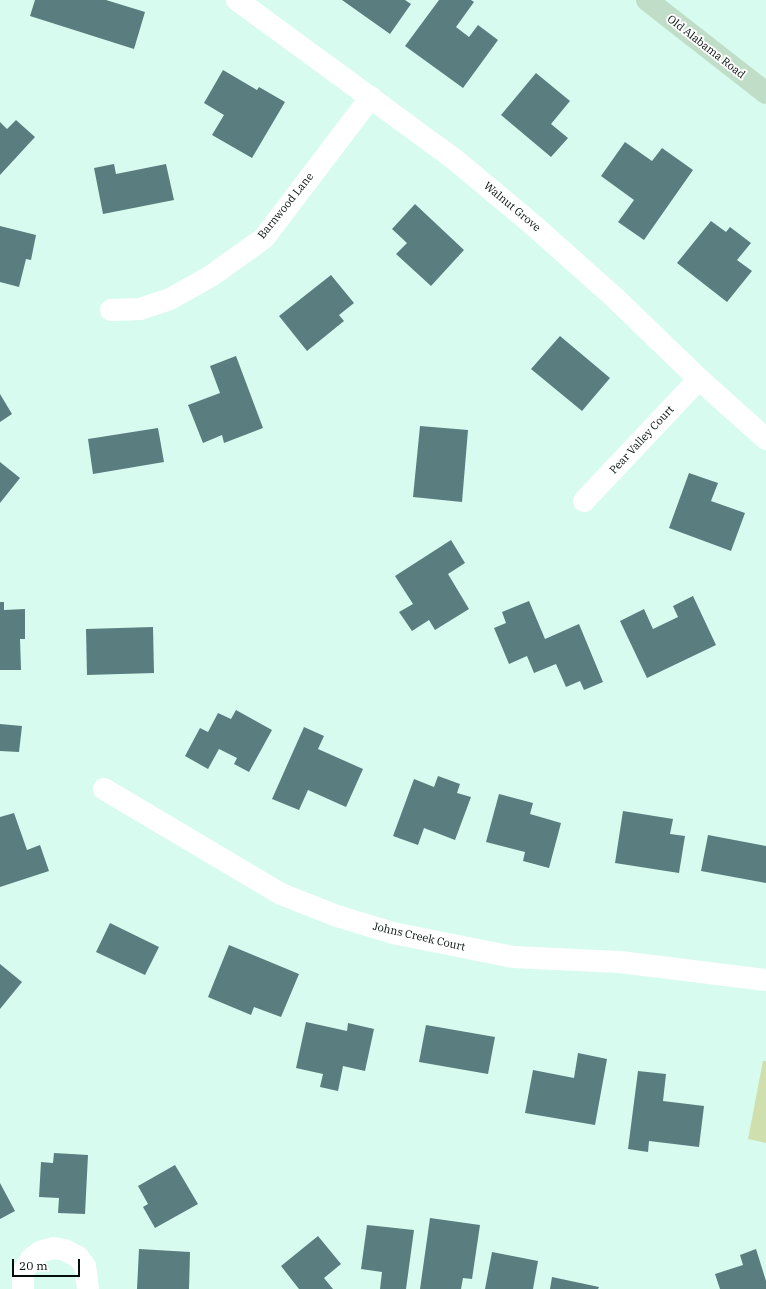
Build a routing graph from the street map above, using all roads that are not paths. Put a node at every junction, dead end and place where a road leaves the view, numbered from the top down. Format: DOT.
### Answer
graph roads {
  1 [pos="237,0"];
  2 [pos="647,0"];
  3 [pos="766,93"];
  4 [pos="371,97"];
  5 [pos="111,310"];
  6 [pos="699,379"];
  7 [pos="766,439"];
  8 [pos="584,501"];
  9 [pos="104,789"];
  10 [pos="766,980"];
  11 [pos="23,1289"];
  12 [pos="88,1289"];
  1 -- 4 [label="street, Walnut Grove"];
  2 -- 3 [label="main road, Old Alabama Road"];
  4 -- 5 [label="street, Barnwood Lane"];
  4 -- 6 [label="street, Walnut Grove"];
  6 -- 7 [label="street, Walnut Grove"];
  6 -- 8 [label="street, Pear Valley Court"];
  9 -- 10 [label="street, Johns Creek Court"];
  11 -- 12 [label="street"];
}
